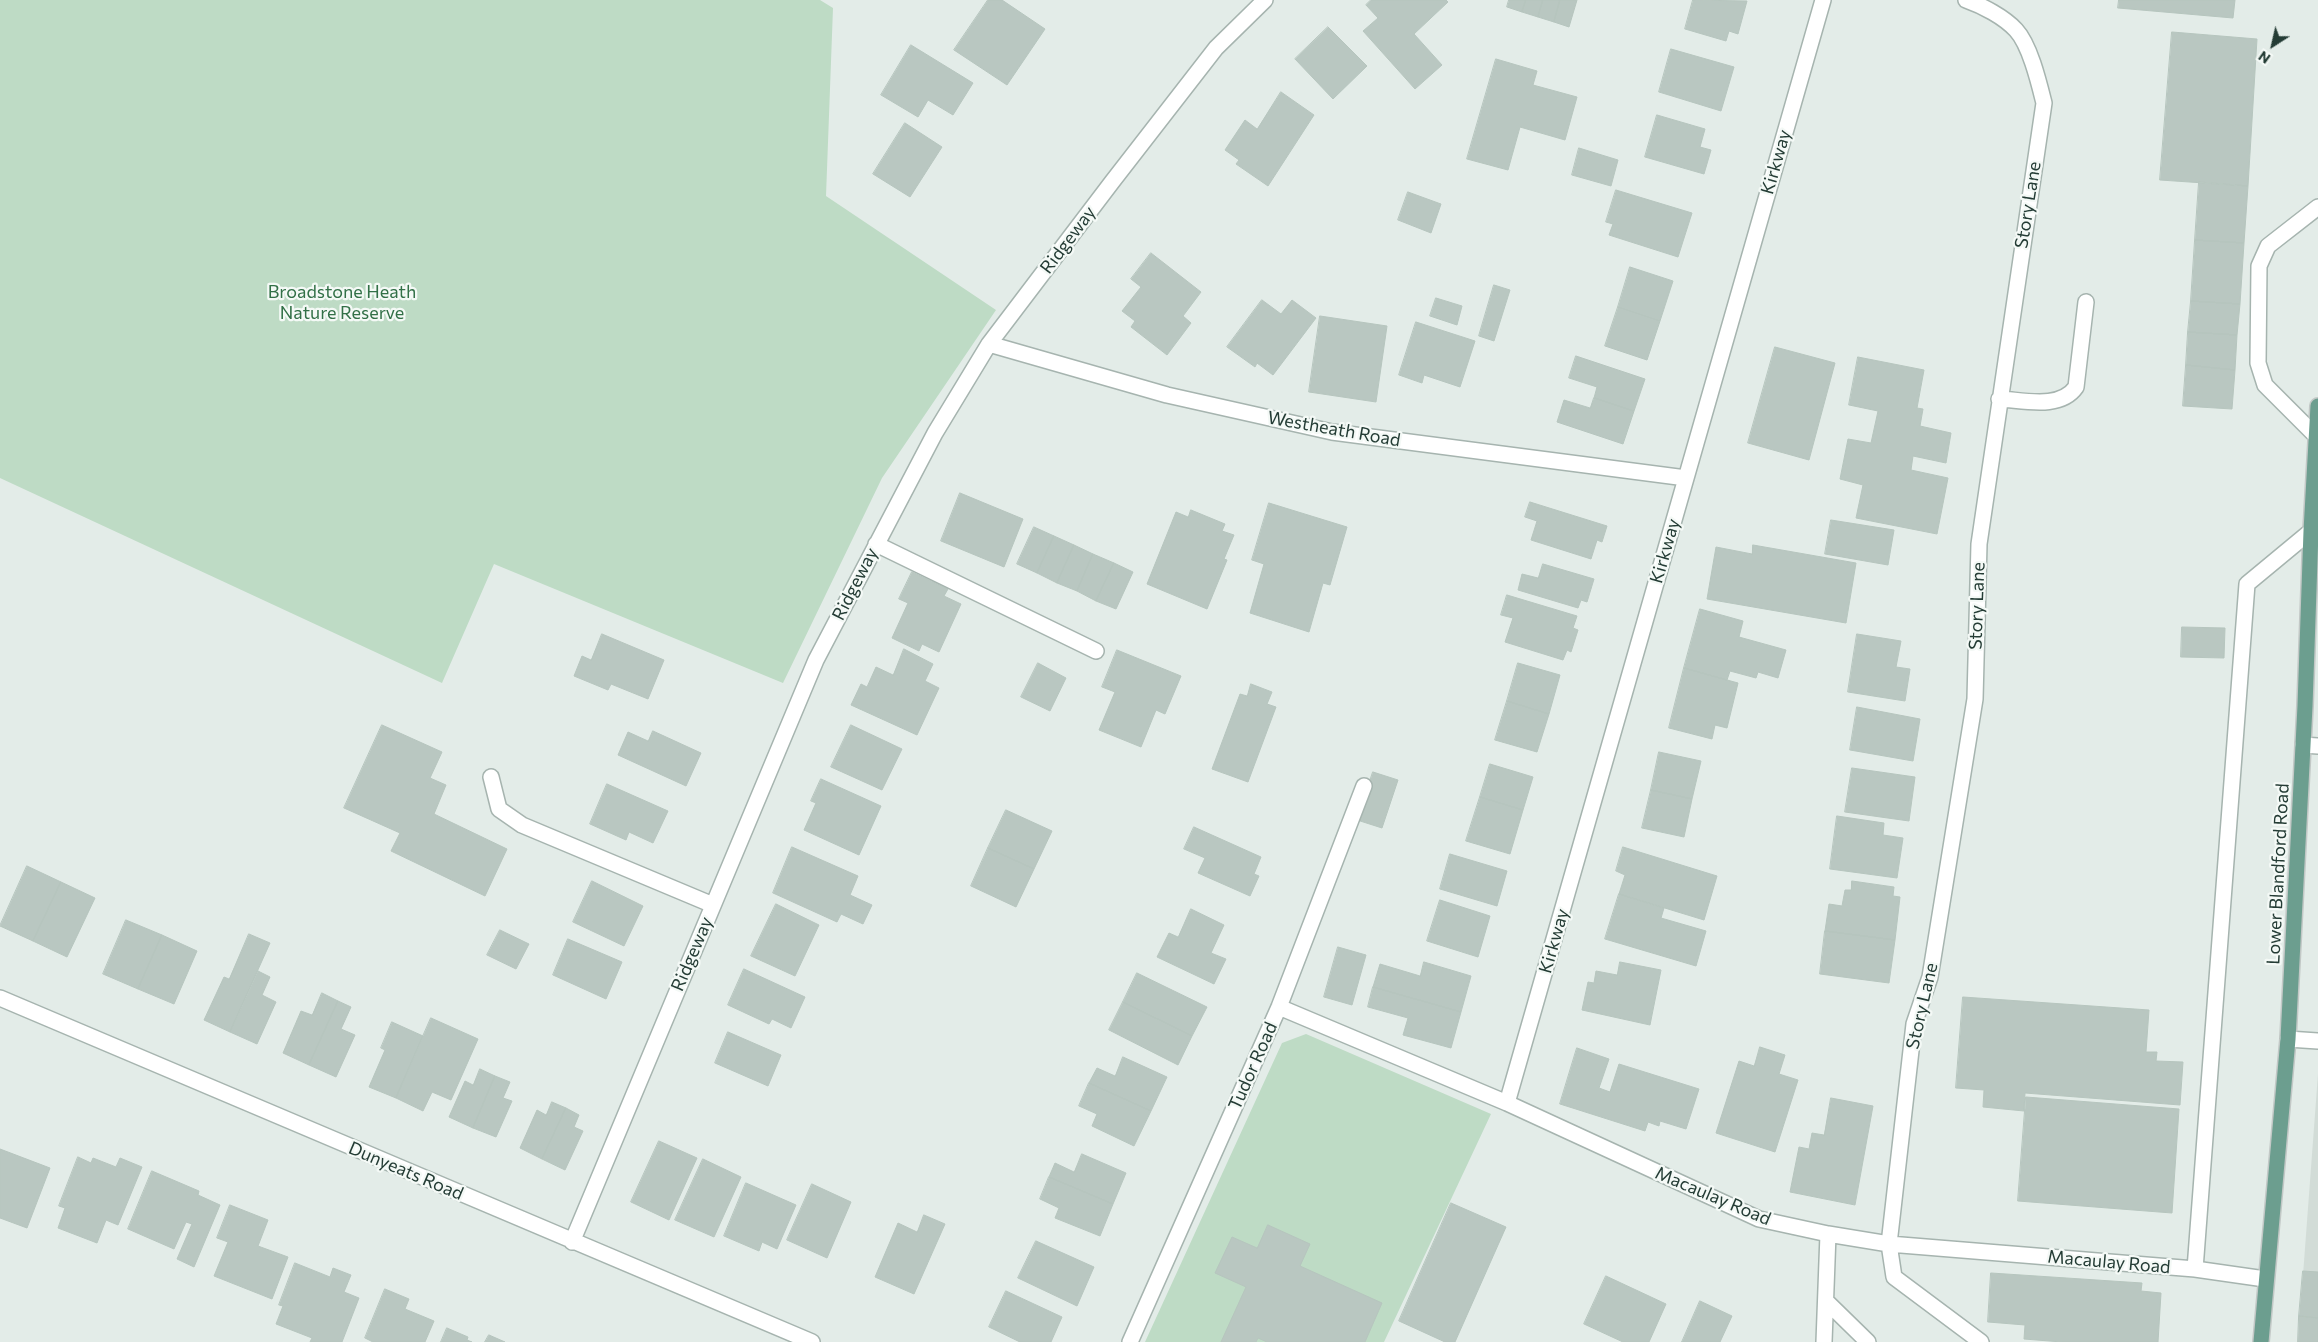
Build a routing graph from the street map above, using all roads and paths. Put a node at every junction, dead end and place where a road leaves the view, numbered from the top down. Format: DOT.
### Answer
graph roads {
  1 [pos="1265,0"];
  2 [pos="1823,0"];
  3 [pos="1966,0"];
  4 [pos="2318,207"];
  5 [pos="2086,302"];
  6 [pos="989,344"];
  7 [pos="1999,399"];
  8 [pos="2318,406"];
  9 [pos="2316,436"];
  10 [pos="1686,478"];
  11 [pos="2311,531"];
  12 [pos="876,544"];
  13 [pos="1096,651"];
  14 [pos="2311,746"];
  15 [pos="491,777"];
  16 [pos="1364,786"];
  17 [pos="713,905"];
  18 [pos="0,998"];
  19 [pos="1280,1007"];
  20 [pos="2288,1039"];
  21 [pos="2318,1041"];
  22 [pos="1507,1103"];
  23 [pos="1828,1234"];
  24 [pos="572,1242"];
  25 [pos="1890,1244"];
  26 [pos="2195,1269"];
  27 [pos="2266,1279"];
  28 [pos="1826,1301"];
  29 [pos="812,1342"];
  30 [pos="1130,1342"];
  31 [pos="1824,1342"];
  32 [pos="1868,1342"];
  33 [pos="1981,1342"];
  34 [pos="2261,1342"];
  1 -- 6 [label="street, Ridgeway"];
  2 -- 10 [label="street, Kirkway"];
  3 -- 7 [label="street, Story Lane"];
  4 -- 9 [label="street"];
  5 -- 7 [label="street"];
  6 -- 10 [label="street, Westheath Road"];
  6 -- 12 [label="street, Ridgeway"];
  7 -- 25 [label="street, Story Lane"];
  8 -- 9 [label="main road, Lower Blandford Road"];
  9 -- 11 [label="main road, Lower Blandford Road"];
  10 -- 22 [label="street, Kirkway"];
  11 -- 14 [label="main road, Lower Blandford Road"];
  11 -- 26 [label="street"];
  12 -- 13 [label="street"];
  12 -- 17 [label="street, Ridgeway"];
  14 -- 20 [label="main road, Lower Blandford Road"];
  15 -- 17 [label="street"];
  16 -- 19 [label="street, Tudor Road"];
  17 -- 24 [label="street, Ridgeway"];
  18 -- 24 [label="street, Dunyeats Road"];
  19 -- 22 [label="street, Macaulay Road"];
  19 -- 30 [label="street, Tudor Road"];
  20 -- 21 [label="street"];
  20 -- 27 [label="main road, Lower Blandford Road"];
  22 -- 23 [label="street, Macaulay Road"];
  23 -- 25 [label="street, Macaulay Road"];
  23 -- 28 [label="street"];
  24 -- 29 [label="street, Dunyeats Road"];
  25 -- 26 [label="street, Macaulay Road"];
  25 -- 33 [label="street, Story Lane"];
  26 -- 27 [label="street, Macaulay Road"];
  27 -- 34 [label="main road, Lower Blandford Road"];
  28 -- 31 [label="street"];
  28 -- 32 [label="street"];
}
